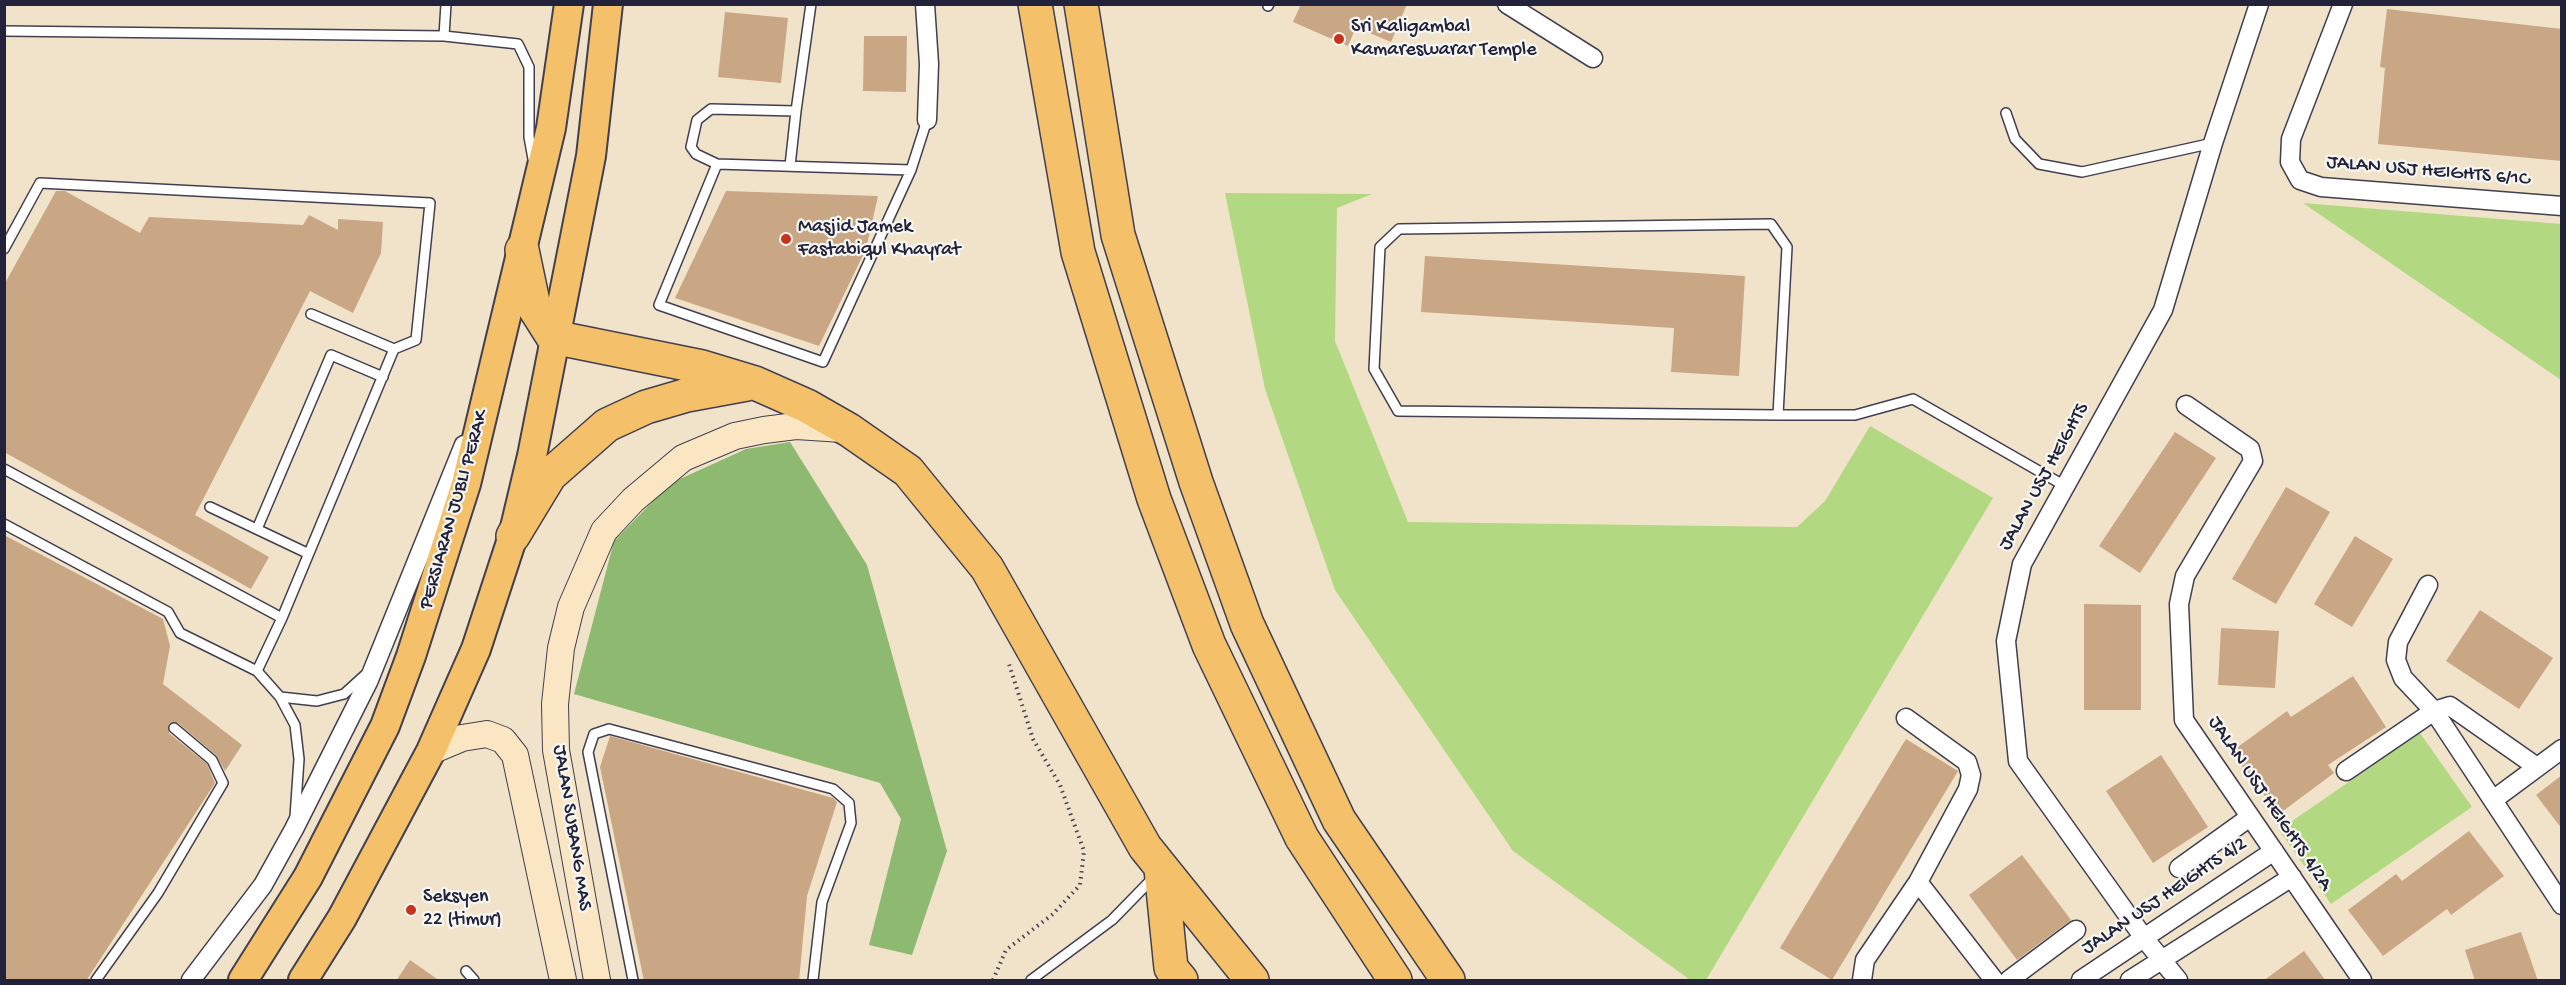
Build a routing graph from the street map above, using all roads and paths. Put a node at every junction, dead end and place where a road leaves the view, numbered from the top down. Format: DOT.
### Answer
graph roads {
  1 [pos="446,4"];
  2 [pos="569,4"];
  3 [pos="608,4"];
  4 [pos="810,4"];
  5 [pos="925,4"];
  6 [pos="1035,4"];
  7 [pos="1081,4"];
  8 [pos="1508,4"];
  9 [pos="2259,4"];
  10 [pos="2343,4"];
  11 [pos="4,31"];
  12 [pos="444,36"];
  13 [pos="1593,58"];
  14 [pos="796,111"];
  15 [pos="2006,113"];
  16 [pos="927,120"];
  17 [pos="2213,143"];
  18 [pos="717,164"];
  19 [pos="790,166"];
  20 [pos="911,170"];
  21 [pos="538,185"];
  22 [pos="2562,206"];
  23 [pos="4,249"];
  24 [pos="522,250"];
  25 [pos="311,314"];
  26 [pos="554,337"];
  27 [pos="394,349"];
  28 [pos="383,377"];
  29 [pos="492,378"];
  30 [pos="755,383"];
  31 [pos="2186,405"];
  32 [pos="1778,415"];
  33 [pos="849,430"];
  34 [pos="4,469"];
  35 [pos="2065,486"];
  36 [pos="210,507"];
  37 [pos="4,524"];
  38 [pos="257,529"];
  39 [pos="513,536"];
  40 [pos="307,553"];
  41 [pos="2428,585"];
  42 [pos="282,618"];
  43 [pos="1008,661"];
  44 [pos="374,667"];
  45 [pos="256,671"];
  46 [pos="280,697"];
  47 [pos="2434,711"];
  48 [pos="1906,718"];
  49 [pos="174,728"];
  50 [pos="2562,749"];
  51 [pos="431,751"];
  52 [pos="2537,767"];
  53 [pos="2346,771"];
  54 [pos="2493,800"];
  55 [pos="2250,817"];
  56 [pos="294,829"];
  57 [pos="2274,851"];
  58 [pos="2179,868"];
  59 [pos="1161,869"];
  60 [pos="2292,877"];
  61 [pos="1918,882"];
  62 [pos="2562,905"];
  63 [pos="2076,930"];
  64 [pos="2144,938"];
  65 [pos="2163,960"];
  66 [pos="466,970"];
  67 [pos="96,981"];
  68 [pos="191,981"];
  69 [pos="243,981"];
  70 [pos="303,981"];
  71 [pos="474,981"];
  72 [pos="563,981"];
  73 [pos="597,981"];
  74 [pos="633,981"];
  75 [pos="813,981"];
  76 [pos="993,981"];
  77 [pos="1031,981"];
  78 [pos="1181,981"];
  79 [pos="1252,981"];
  80 [pos="1395,981"];
  81 [pos="1448,981"];
  82 [pos="1862,981"];
  83 [pos="1994,981"];
  84 [pos="2009,981"];
  85 [pos="2081,981"];
  86 [pos="2130,981"];
  87 [pos="2178,981"];
  88 [pos="2362,981"];
  1 -- 12 [label="lane"];
  2 -- 21 [label="main road, PERSIARAN JUBLI PERAK"];
  3 -- 26 [label="main road"];
  4 -- 14 [label="lane"];
  5 -- 16 [label="street"];
  6 -- 80 [label="highway"];
  7 -- 81 [label="highway"];
  8 -- 13 [label="street"];
  9 -- 17 [label="street, JALAN USJ HEIGHTS"];
  10 -- 22 [label="street, JALAN USJ HEIGHTS 6/1C"];
  11 -- 12 [label="lane"];
  12 -- 21 [label="lane"];
  14 -- 18 [label="lane"];
  14 -- 19 [label="lane"];
  15 -- 17 [label="lane"];
  16 -- 20 [label="lane"];
  17 -- 35 [label="street, JALAN USJ HEIGHTS"];
  18 -- 19 [label="lane"];
  18 -- 20 [label="lane"];
  19 -- 20 [label="lane"];
  21 -- 24 [label="main road, PERSIARAN JUBLI PERAK"];
  23 -- 27 [label="lane"];
  24 -- 26 [label="highway"];
  24 -- 29 [label="main road, PERSIARAN JUBLI PERAK"];
  25 -- 27 [label="lane"];
  26 -- 30 [label="highway"];
  26 -- 39 [label="main road"];
  27 -- 28 [label="lane"];
  28 -- 38 [label="lane"];
  28 -- 40 [label="lane"];
  29 -- 44 [label="street"];
  29 -- 69 [label="main road, PERSIARAN JUBLI PERAK"];
  30 -- 33 [label="highway"];
  30 -- 39 [label="highway"];
  31 -- 55 [label="street, JALAN USJ HEIGHTS 4/2A"];
  32 -- 32 [label="lane"];
  32 -- 35 [label="lane"];
  33 -- 59 [label="highway"];
  33 -- 73 [label="street, JALAN SUBANG MAS"];
  34 -- 42 [label="lane"];
  35 -- 64 [label="street, JALAN USJ HEIGHTS"];
  36 -- 38 [label="lane"];
  37 -- 45 [label="lane"];
  38 -- 40 [label="lane"];
  39 -- 51 [label="main road"];
  40 -- 42 [label="lane"];
  41 -- 47 [label="street"];
  42 -- 45 [label="lane"];
  43 -- 76 [label="path"];
  44 -- 46 [label="lane"];
  44 -- 56 [label="street"];
  45 -- 46 [label="lane"];
  46 -- 56 [label="lane"];
  47 -- 52 [label="street"];
  47 -- 53 [label="street"];
  47 -- 54 [label="street"];
  48 -- 61 [label="street"];
  49 -- 67 [label="lane"];
  50 -- 52 [label="street"];
  51 -- 70 [label="main road"];
  51 -- 72 [label="street, JALAN SUBANG MAS"];
  52 -- 54 [label="street"];
  54 -- 62 [label="street"];
  55 -- 57 [label="street, JALAN USJ HEIGHTS 4/2A"];
  55 -- 58 [label="street"];
  56 -- 68 [label="street"];
  57 -- 60 [label="street, JALAN USJ HEIGHTS 4/2A"];
  57 -- 64 [label="street, JALAN USJ HEIGHTS 4/2"];
  59 -- 77 [label="lane"];
  59 -- 78 [label="highway"];
  59 -- 79 [label="highway"];
  60 -- 65 [label="street"];
  60 -- 88 [label="street, JALAN USJ HEIGHTS 4/2A"];
  61 -- 82 [label="street"];
  61 -- 83 [label="street"];
  63 -- 84 [label="street"];
  64 -- 65 [label="street, JALAN USJ HEIGHTS"];
  64 -- 85 [label="street, JALAN USJ HEIGHTS 4/2"];
  65 -- 86 [label="street"];
  65 -- 87 [label="street, JALAN USJ HEIGHTS"];
  66 -- 71 [label="lane"];
  74 -- 75 [label="lane"];
}
